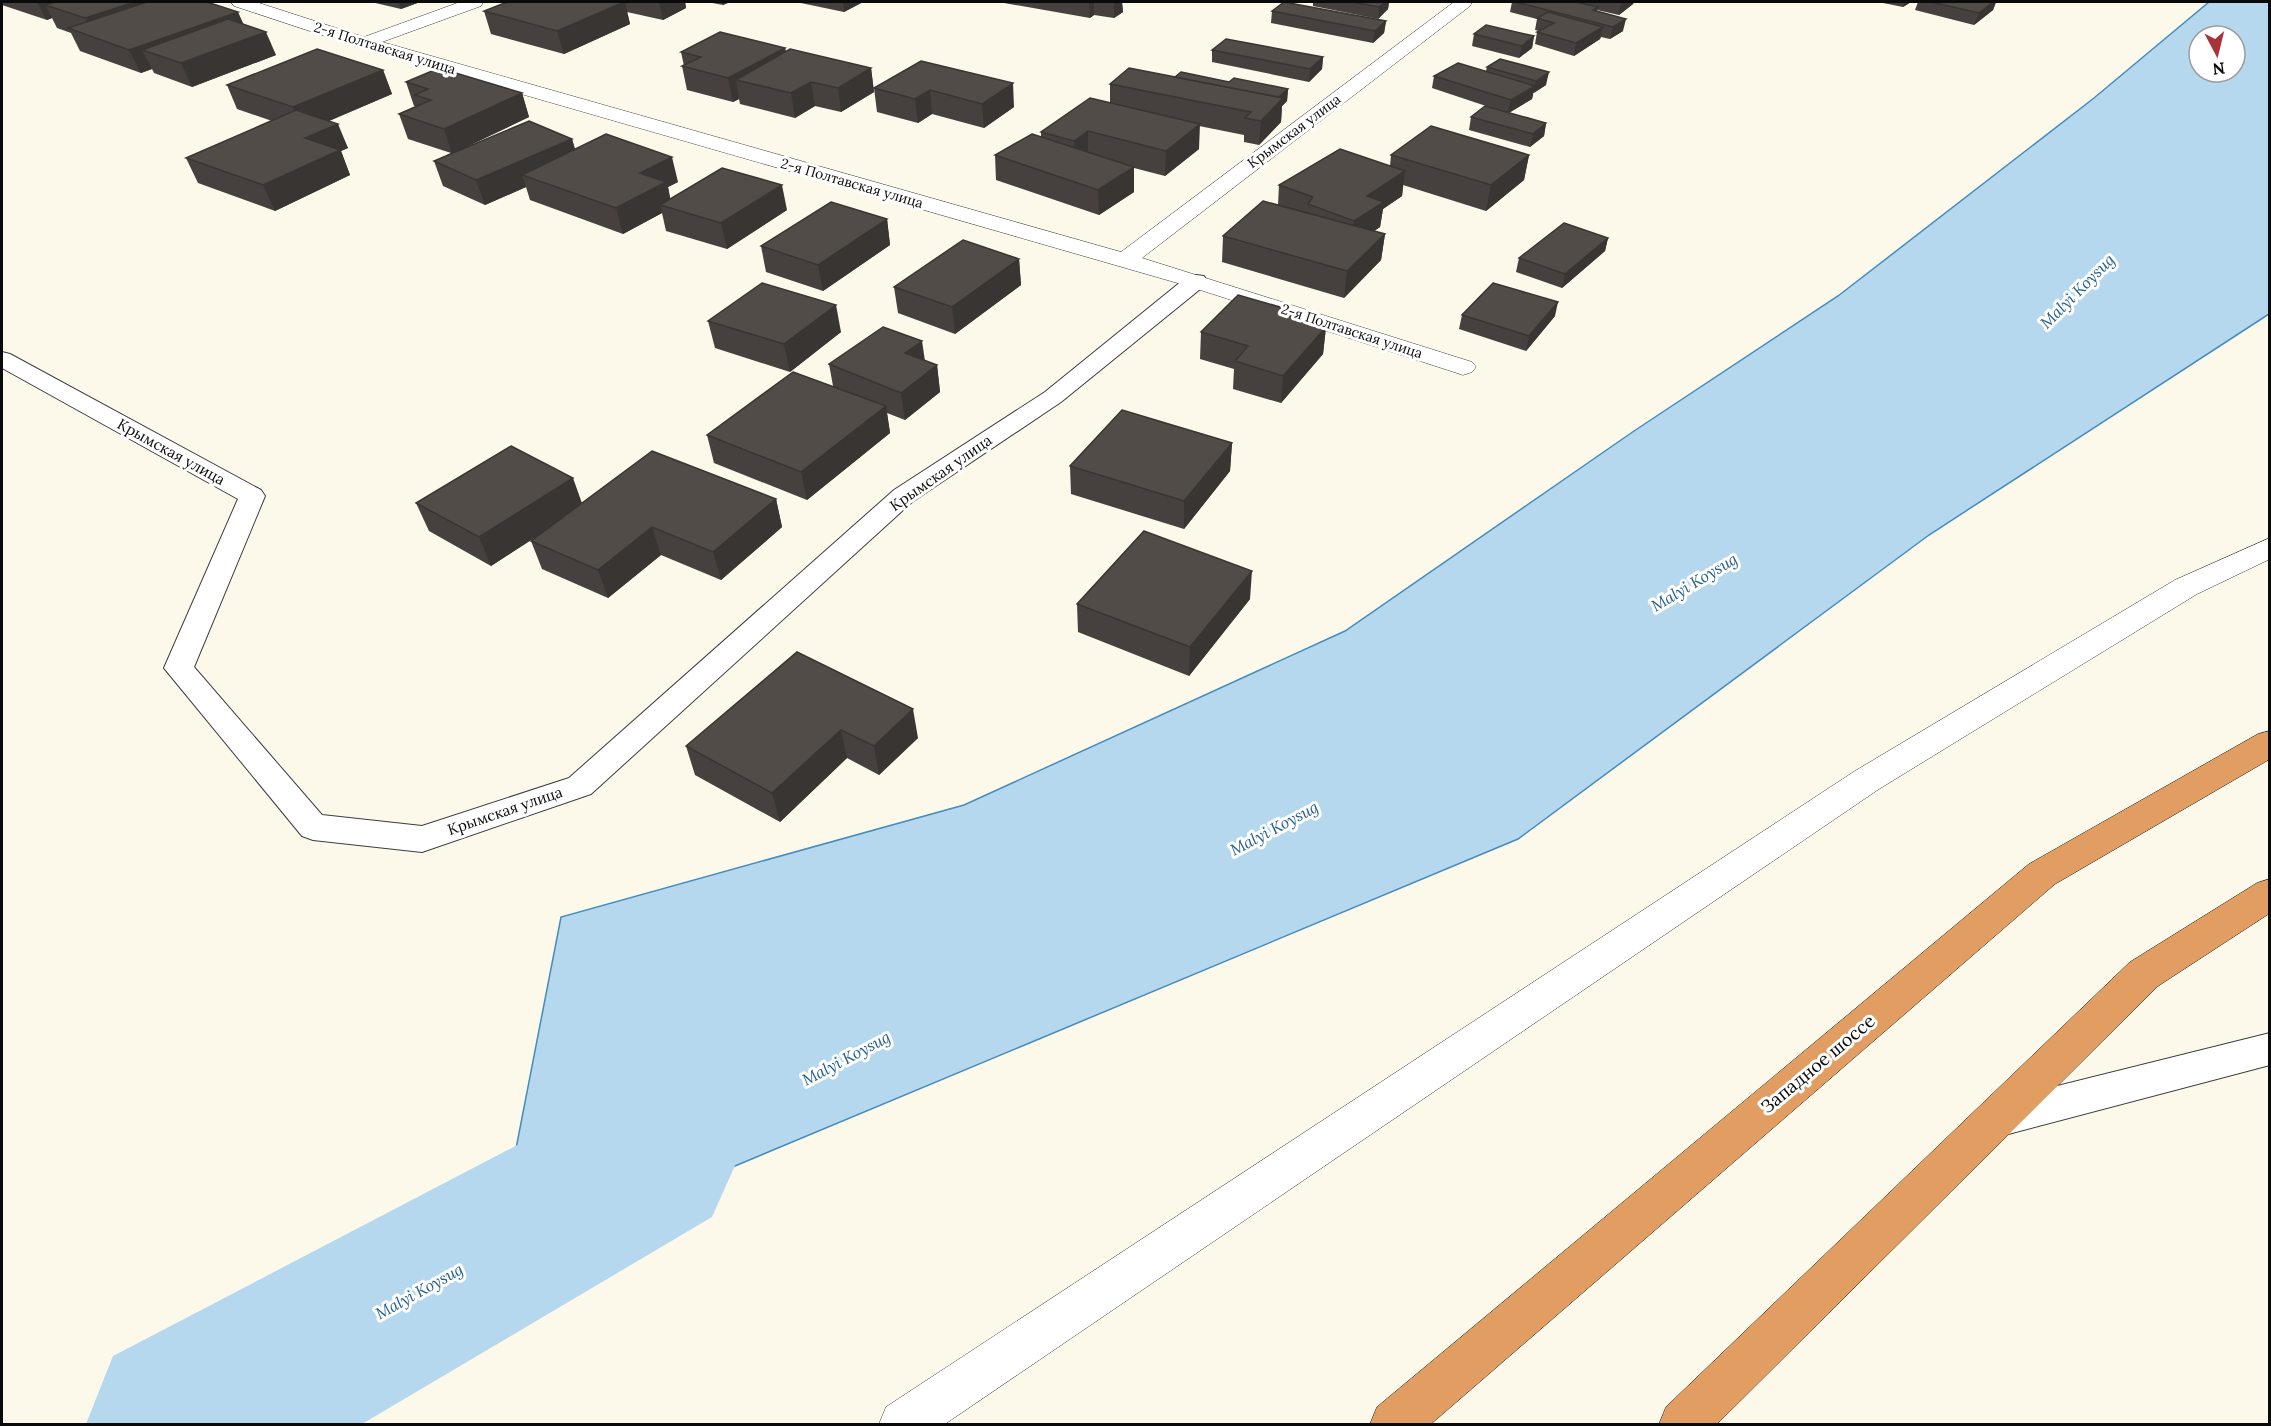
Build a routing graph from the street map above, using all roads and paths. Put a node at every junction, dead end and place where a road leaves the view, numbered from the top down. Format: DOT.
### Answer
graph roads {
  1 [pos="240,2"];
  2 [pos="475,2"];
  3 [pos="1464,2"];
  4 [pos="364,44"];
  5 [pos="1124,261"];
  6 [pos="1196,281"];
  7 [pos="2,359"];
  8 [pos="1463,367"];
  9 [pos="2270,547"];
  10 [pos="2270,743"];
  11 [pos="2270,894"];
  12 [pos="2270,1049"];
  13 [pos="1997,1119"];
  14 [pos="903,1425"];
  15 [pos="1394,1425"];
  16 [pos="1683,1425"];
  1 -- 4 [label="street, 2-я Полтавская улица"];
  2 -- 4 [label="street"];
  3 -- 5 [label="street, Крымская улица"];
  4 -- 5 [label="street, 2-я Полтавская улица"];
  5 -- 6 [label="street, 2-я Полтавская улица"];
  6 -- 7 [label="lane, Крымская улица"];
  6 -- 8 [label="street, 2-я Полтавская улица"];
  9 -- 14 [label="street"];
  10 -- 15 [label="highway, Западное шоссе"];
  11 -- 13 [label="highway"];
  12 -- 13 [label="lane"];
  13 -- 16 [label="highway"];
}
